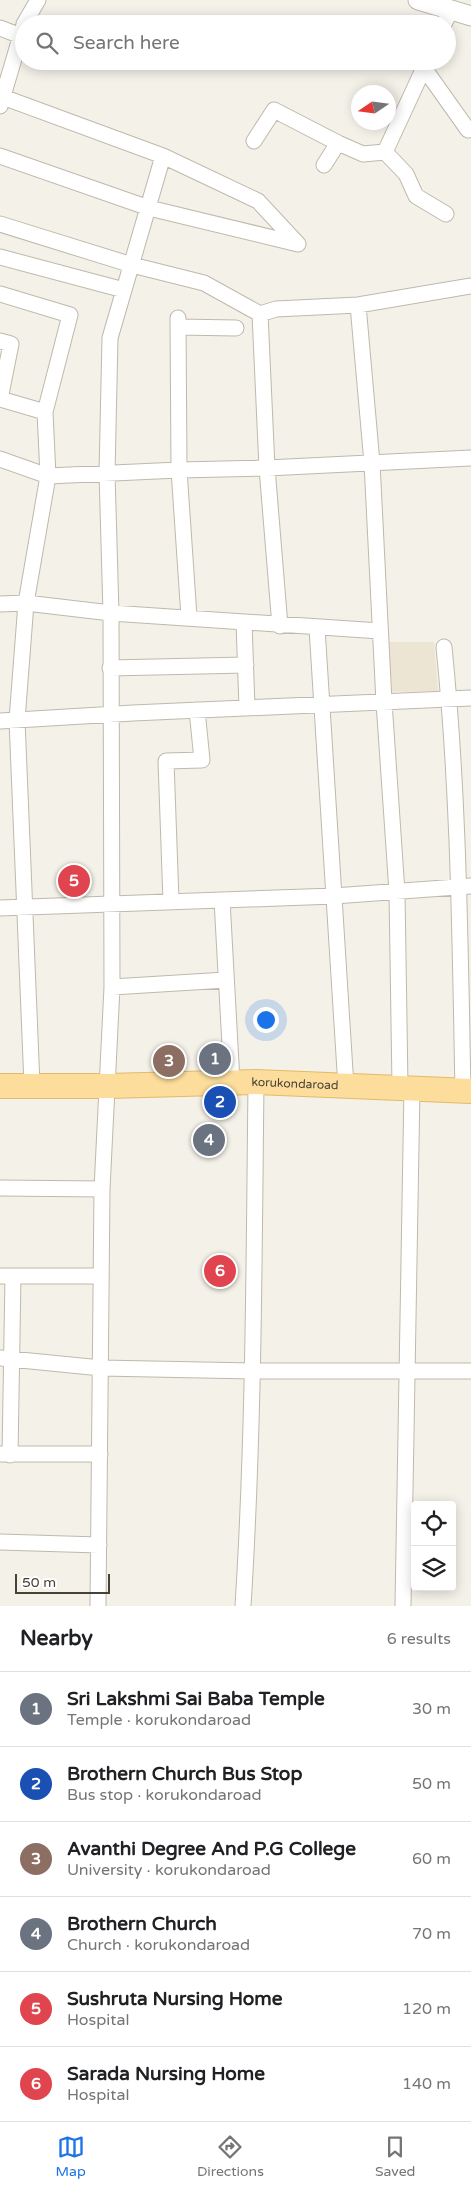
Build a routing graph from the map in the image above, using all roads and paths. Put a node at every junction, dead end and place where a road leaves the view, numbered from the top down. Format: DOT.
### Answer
graph roads {
  1 [pos="38,0"];
  2 [pos="418,0"];
  3 [pos="30,15"];
  4 [pos="444,15"];
  5 [pos="471,16"];
  6 [pos="456,17"];
  7 [pos="0,28"];
  8 [pos="15,28"];
  9 [pos="15,55"];
  10 [pos="423,70"];
  11 [pos="428,70"];
  12 [pos="1,101"];
  13 [pos="468,130"];
  14 [pos="254,141"];
  15 [pos="338,143"];
  16 [pos="385,152"];
  17 [pos="0,156"];
  18 [pos="163,156"];
  19 [pos="324,165"];
  20 [pos="149,208"];
  21 [pos="446,214"];
  22 [pos="0,224"];
  23 [pos="0,257"];
  24 [pos="132,265"];
  25 [pos="471,286"];
  26 [pos="124,290"];
  27 [pos="0,294"];
  28 [pos="358,305"];
  29 [pos="260,314"];
  30 [pos="236,328"];
  31 [pos="0,341"];
  32 [pos="0,399"];
  33 [pos="45,412"];
  34 [pos="471,458"];
  35 [pos="0,460"];
  36 [pos="372,463"];
  37 [pos="266,468"];
  38 [pos="179,470"];
  39 [pos="107,473"];
  40 [pos="48,476"];
  41 [pos="26,603"];
  42 [pos="0,604"];
  43 [pos="111,613"];
  44 [pos="189,617"];
  45 [pos="244,622"];
  46 [pos="280,626"];
  47 [pos="317,628"];
  48 [pos="380,631"];
  49 [pos="444,648"];
  50 [pos="246,665"];
  51 [pos="110,668"];
  52 [pos="471,698"];
  53 [pos="449,700"];
  54 [pos="384,702"];
  55 [pos="322,705"];
  56 [pos="247,708"];
  57 [pos="197,710"];
  58 [pos="111,714"];
  59 [pos="17,720"];
  60 [pos="0,721"];
  61 [pos="465,886"];
  62 [pos="397,892"];
  63 [pos="334,896"];
  64 [pos="222,900"];
  65 [pos="171,901"];
  66 [pos="111,903"];
  67 [pos="25,907"];
  68 [pos="0,908"];
  69 [pos="226,980"];
  70 [pos="112,987"];
  71 [pos="232,1082"];
  72 [pos="256,1082"];
  73 [pos="32,1085"];
  74 [pos="0,1086"];
  75 [pos="108,1086"];
  76 [pos="346,1087"];
  77 [pos="406,1088"];
  78 [pos="467,1091"];
  79 [pos="0,1188"];
  80 [pos="102,1189"];
  81 [pos="6,1276"];
  82 [pos="100,1276"];
  83 [pos="6,1358"];
  84 [pos="101,1368"];
  85 [pos="253,1371"];
  86 [pos="407,1371"];
  87 [pos="471,1371"];
  88 [pos="5,1454"];
  89 [pos="100,1454"];
  90 [pos="0,1542"];
  91 [pos="99,1545"];
  92 [pos="98,1606"];
  93 [pos="243,1606"];
  94 [pos="403,1606"];
  1 -- 3 [label="street"];
  2 -- 4 [label="street"];
  5 -- 6 [label="street"];
  7 -- 8 [label="street"];
  9 -- 12 [label="street"];
  10 -- 16 [label="street"];
  11 -- 13 [label="street"];
  12 -- 18 [label="street"];
  14 -- 15 [label="street"];
  15 -- 16 [label="street"];
  15 -- 19 [label="street"];
  16 -- 21 [label="street"];
  17 -- 20 [label="street"];
  18 -- 20 [label="street"];
  18 -- 20 [label="street"];
  20 -- 24 [label="street"];
  22 -- 24 [label="street"];
  23 -- 26 [label="street"];
  24 -- 26 [label="street"];
  24 -- 29 [label="street"];
  25 -- 28 [label="street"];
  26 -- 39 [label="street"];
  27 -- 33 [label="street"];
  28 -- 29 [label="street"];
  28 -- 36 [label="street"];
  29 -- 37 [label="street"];
  30 -- 38 [label="street"];
  31 -- 32 [label="street"];
  32 -- 33 [label="street"];
  33 -- 40 [label="street"];
  34 -- 36 [label="street"];
  35 -- 40 [label="street"];
  36 -- 37 [label="street"];
  36 -- 48 [label="street"];
  37 -- 38 [label="street"];
  37 -- 46 [label="street"];
  38 -- 39 [label="street"];
  38 -- 44 [label="street"];
  39 -- 40 [label="street"];
  39 -- 43 [label="street"];
  40 -- 41 [label="street"];
  41 -- 42 [label="street"];
  41 -- 43 [label="street"];
  41 -- 59 [label="street"];
  43 -- 44 [label="street"];
  43 -- 51 [label="street"];
  44 -- 45 [label="street"];
  45 -- 46 [label="street"];
  45 -- 50 [label="street"];
  46 -- 47 [label="street"];
  47 -- 48 [label="street"];
  47 -- 55 [label="street"];
  48 -- 54 [label="street"];
  49 -- 53 [label="street"];
  50 -- 51 [label="street"];
  50 -- 56 [label="street"];
  51 -- 58 [label="street"];
  52 -- 53 [label="street"];
  53 -- 54 [label="street"];
  53 -- 61 [label="street"];
  54 -- 55 [label="street"];
  54 -- 62 [label="street"];
  55 -- 56 [label="street"];
  55 -- 63 [label="street"];
  56 -- 57 [label="street"];
  57 -- 58 [label="street"];
  57 -- 65 [label="street"];
  58 -- 59 [label="street"];
  58 -- 66 [label="street"];
  59 -- 60 [label="street"];
  59 -- 67 [label="street"];
  61 -- 62 [label="street"];
  61 -- 78 [label="street"];
  62 -- 63 [label="street"];
  62 -- 77 [label="street"];
  63 -- 64 [label="street"];
  63 -- 76 [label="street"];
  64 -- 65 [label="street"];
  64 -- 69 [label="street"];
  65 -- 66 [label="street"];
  66 -- 67 [label="street"];
  66 -- 70 [label="street"];
  67 -- 68 [label="street"];
  67 -- 73 [label="street"];
  69 -- 70 [label="street"];
  69 -- 71 [label="street"];
  70 -- 75 [label="street"];
  71 -- 72 [label="main road, korukondaroad"];
  71 -- 75 [label="main road, korukondaroad"];
  72 -- 76 [label="main road, korukondaroad"];
  72 -- 85 [label="street"];
  73 -- 74 [label="main road, korukondaroad"];
  73 -- 75 [label="main road, korukondaroad"];
  75 -- 80 [label="street"];
  76 -- 77 [label="main road, korukondaroad"];
  77 -- 78 [label="main road, korukondaroad"];
  77 -- 86 [label="street"];
  79 -- 80 [label="street"];
  80 -- 82 [label="street"];
  81 -- 82 [label="street"];
  81 -- 83 [label="street"];
  82 -- 84 [label="street"];
  83 -- 84 [label="street"];
  83 -- 88 [label="street"];
  84 -- 85 [label="street"];
  84 -- 89 [label="street"];
  85 -- 86 [label="street"];
  85 -- 93 [label="street"];
  86 -- 87 [label="street"];
  86 -- 94 [label="street"];
  88 -- 89 [label="street"];
  89 -- 91 [label="street"];
  90 -- 91 [label="street"];
  91 -- 92 [label="street"];
}
